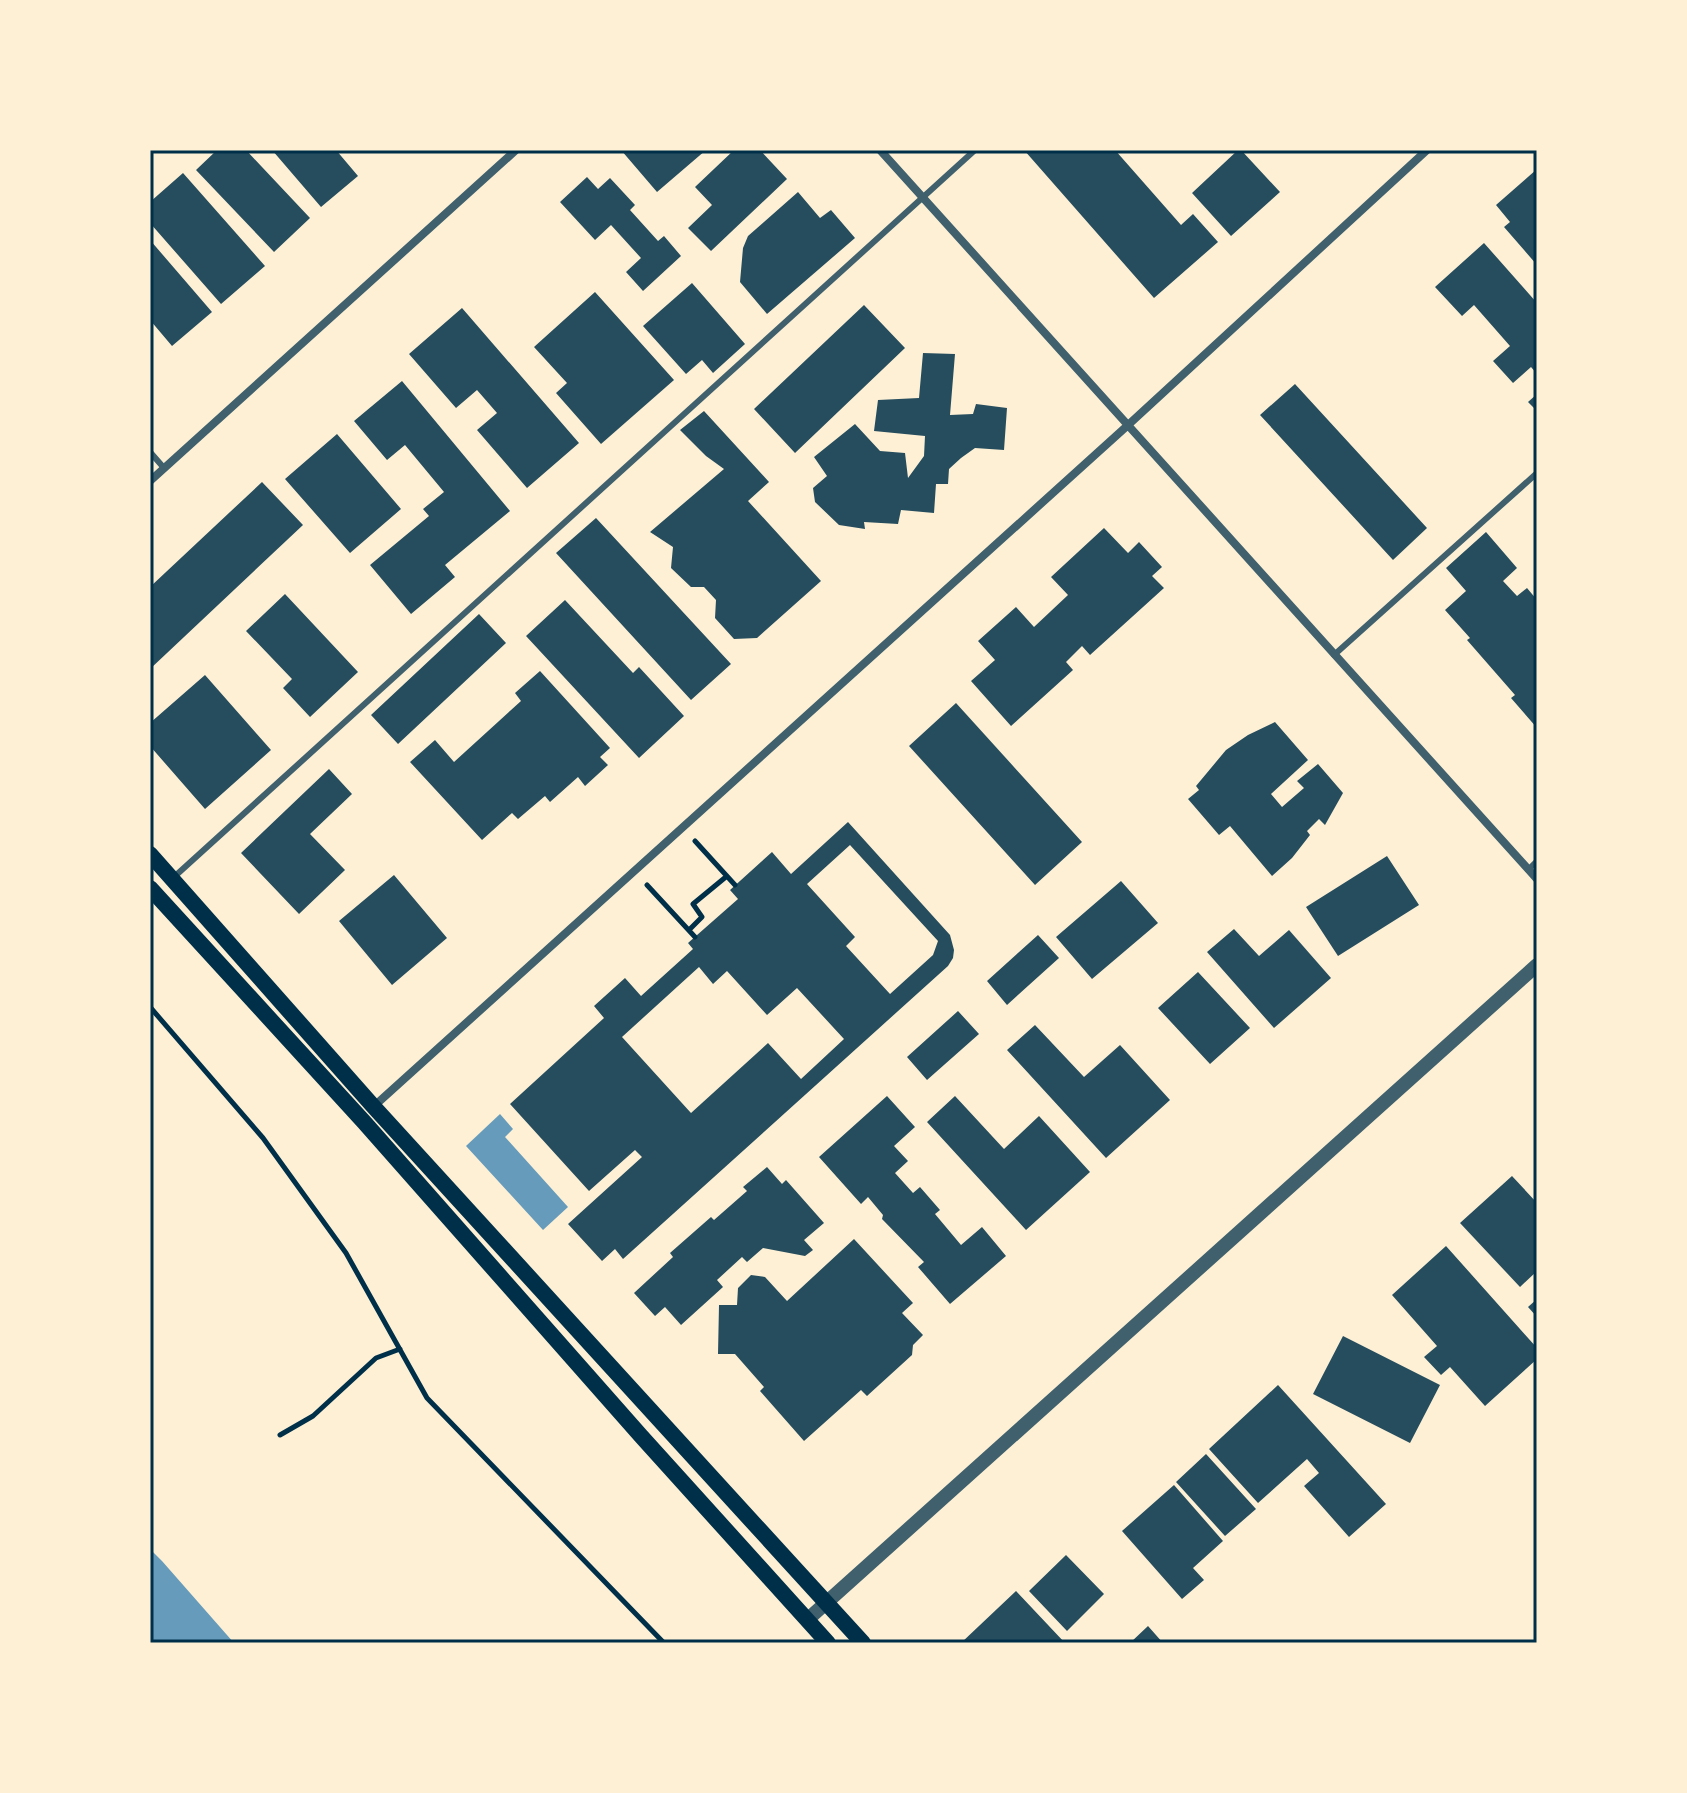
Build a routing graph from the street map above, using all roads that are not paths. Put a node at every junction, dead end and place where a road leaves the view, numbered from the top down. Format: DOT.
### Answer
graph roads {
  1 [pos="516,150"];
  2 [pos="880,150"];
  3 [pos="975,150"];
  4 [pos="1427,150"];
  5 [pos="922,198"];
  6 [pos="1127,426"];
  7 [pos="150,452"];
  8 [pos="164,468"];
  9 [pos="1537,473"];
  10 [pos="150,481"];
  11 [pos="1334,655"];
  12 [pos="150,854"];
  13 [pos="1537,861"];
  14 [pos="1528,870"];
  15 [pos="171,879"];
  16 [pos="1537,879"];
  17 [pos="150,888"];
  18 [pos="1537,965"];
  19 [pos="373,1106"];
  20 [pos="364,1122"];
  21 [pos="826,1602"];
  22 [pos="807,1620"];
  23 [pos="828,1643"];
  24 [pos="863,1643"];
  1 -- 8 [label="street"];
  2 -- 5 [label="street"];
  3 -- 5 [label="lane"];
  4 -- 6 [label="street"];
  5 -- 6 [label="street"];
  5 -- 15 [label="lane"];
  6 -- 11 [label="street"];
  6 -- 19 [label="street"];
  7 -- 8 [label="lane"];
  8 -- 10 [label="street"];
  9 -- 11 [label="lane"];
  11 -- 14 [label="street"];
  12 -- 15 [label="main road"];
  13 -- 14 [label="lane"];
  14 -- 16 [label="street"];
  15 -- 19 [label="main road"];
  17 -- 20 [label="main road"];
  18 -- 21 [label="street"];
  19 -- 20 [label="street"];
  19 -- 21 [label="main road"];
  20 -- 22 [label="main road"];
  21 -- 22 [label="street"];
  21 -- 24 [label="main road"];
  22 -- 23 [label="main road"];
}
